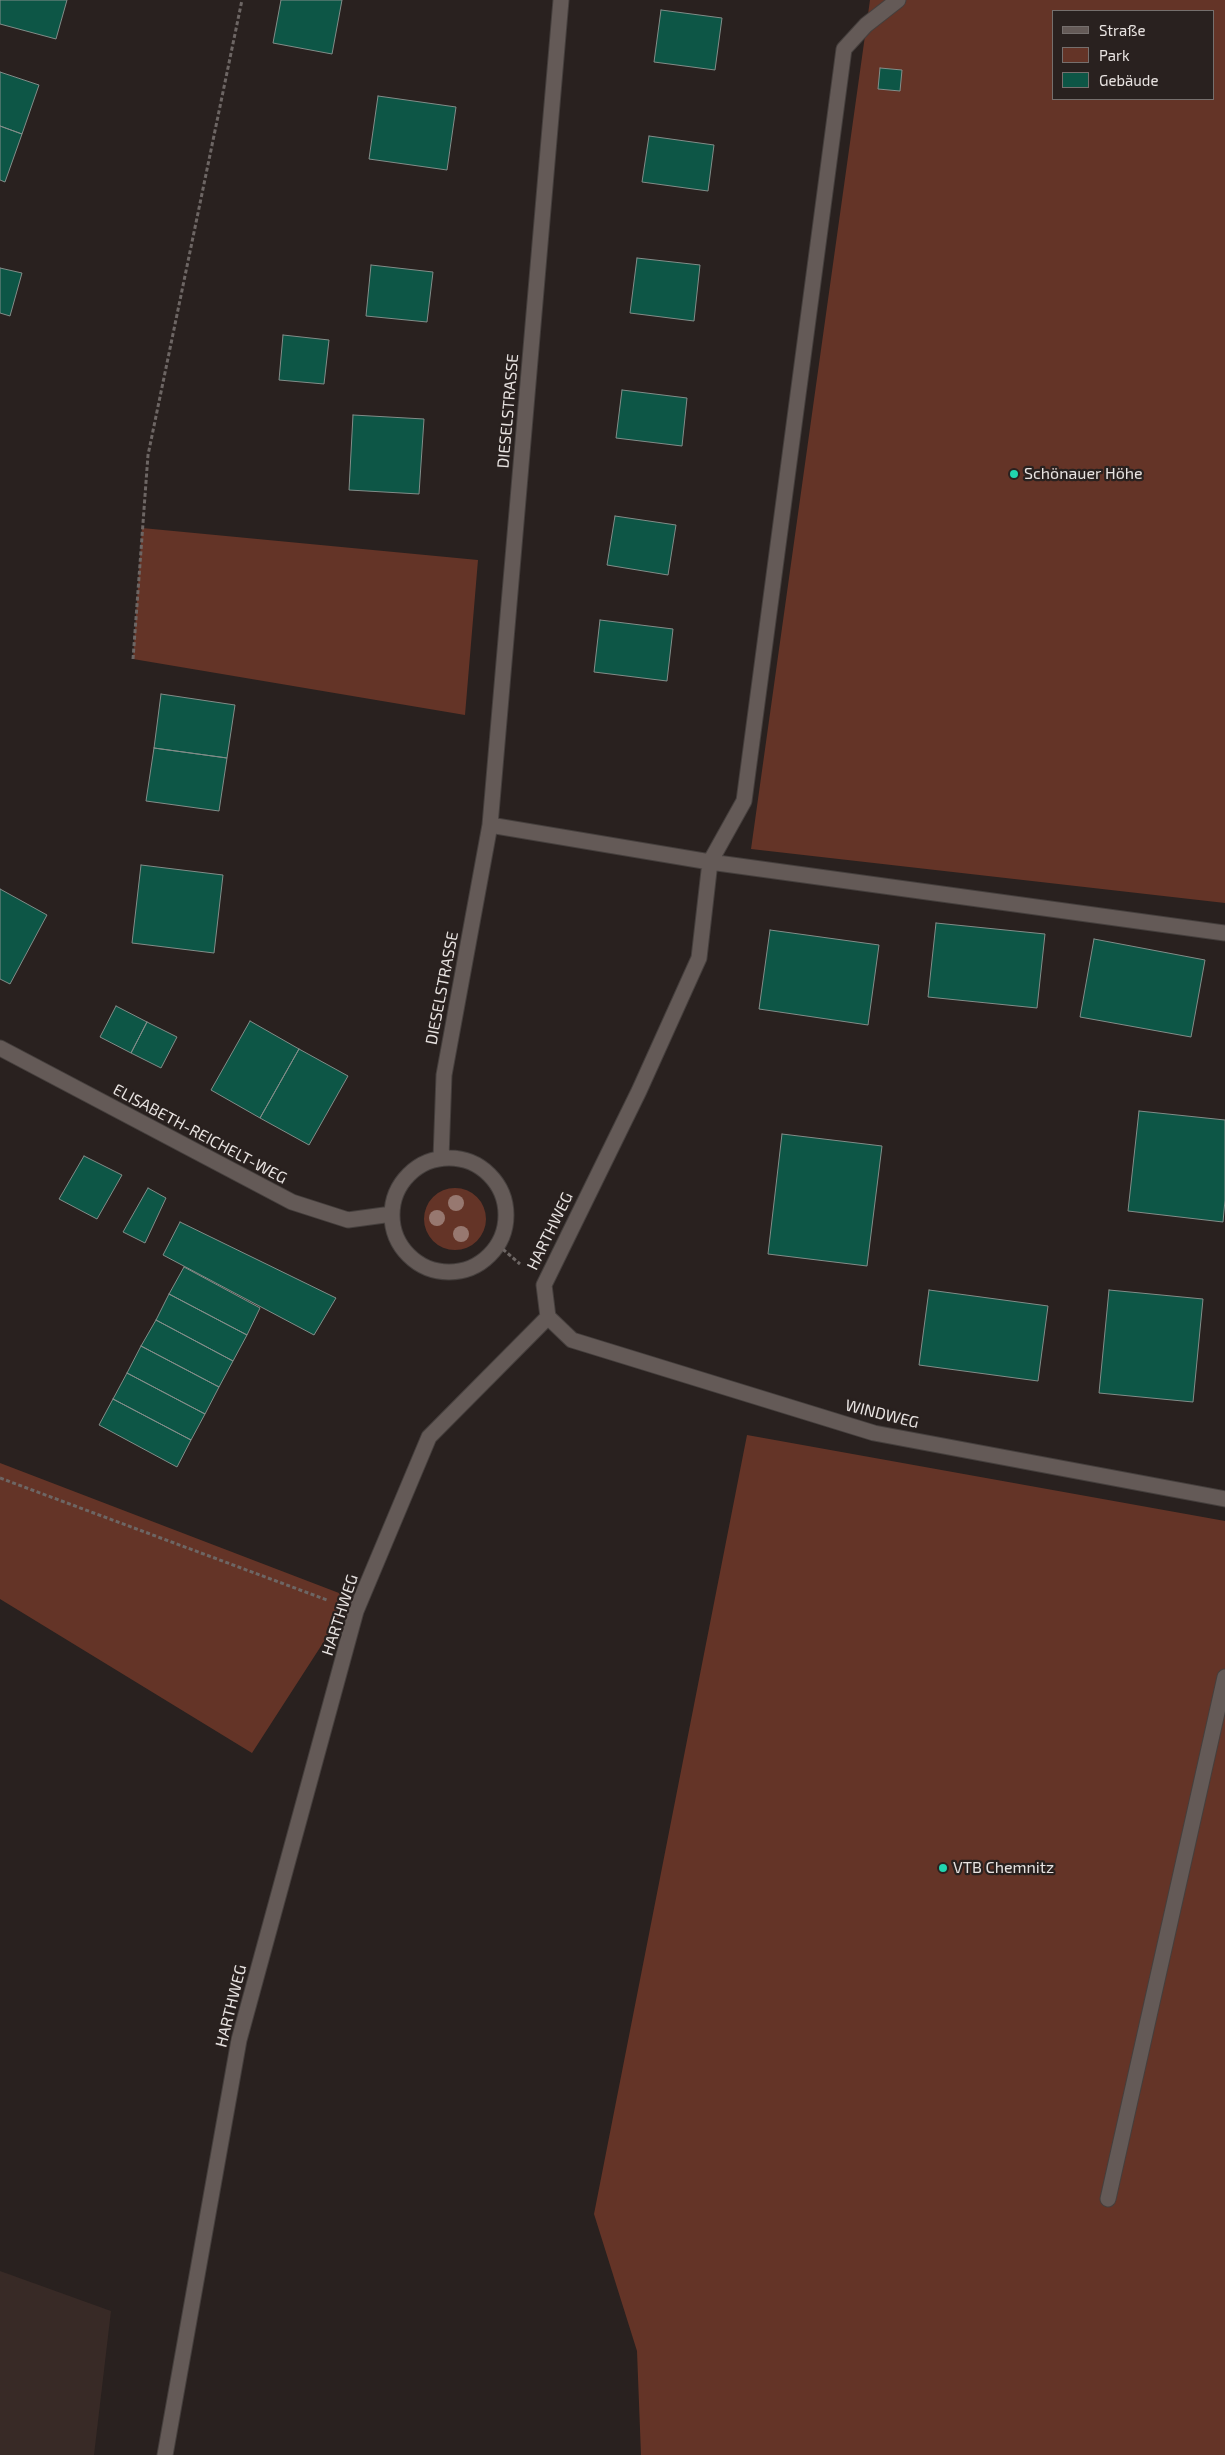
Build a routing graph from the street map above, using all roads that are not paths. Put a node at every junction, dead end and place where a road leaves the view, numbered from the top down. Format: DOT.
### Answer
graph roads {
  1 [pos="561,0"];
  2 [pos="898,0"];
  3 [pos="490,825"];
  4 [pos="710,862"];
  5 [pos="1225,932"];
  6 [pos="0,1048"];
  7 [pos="441,1158"];
  8 [pos="392,1214"];
  9 [pos="548,1317"];
  10 [pos="1225,1499"];
  11 [pos="1225,1677"];
  12 [pos="1108,2199"];
  13 [pos="165,2455"];
  1 -- 3 [label="street, DIESELSTRASSE"];
  2 -- 4 [label="street"];
  3 -- 4 [label="street"];
  3 -- 7 [label="street, DIESELSTRASSE"];
  4 -- 5 [label="street"];
  4 -- 9 [label="street, HARTHWEG"];
  6 -- 8 [label="street, ELISABETH-REICHELT-WEG"];
  7 -- 8 [label="street"];
  7 -- 8 [label="street"];
  9 -- 10 [label="street, WINDWEG"];
  9 -- 13 [label="street, HARTHWEG"];
  11 -- 12 [label="street"];
}
